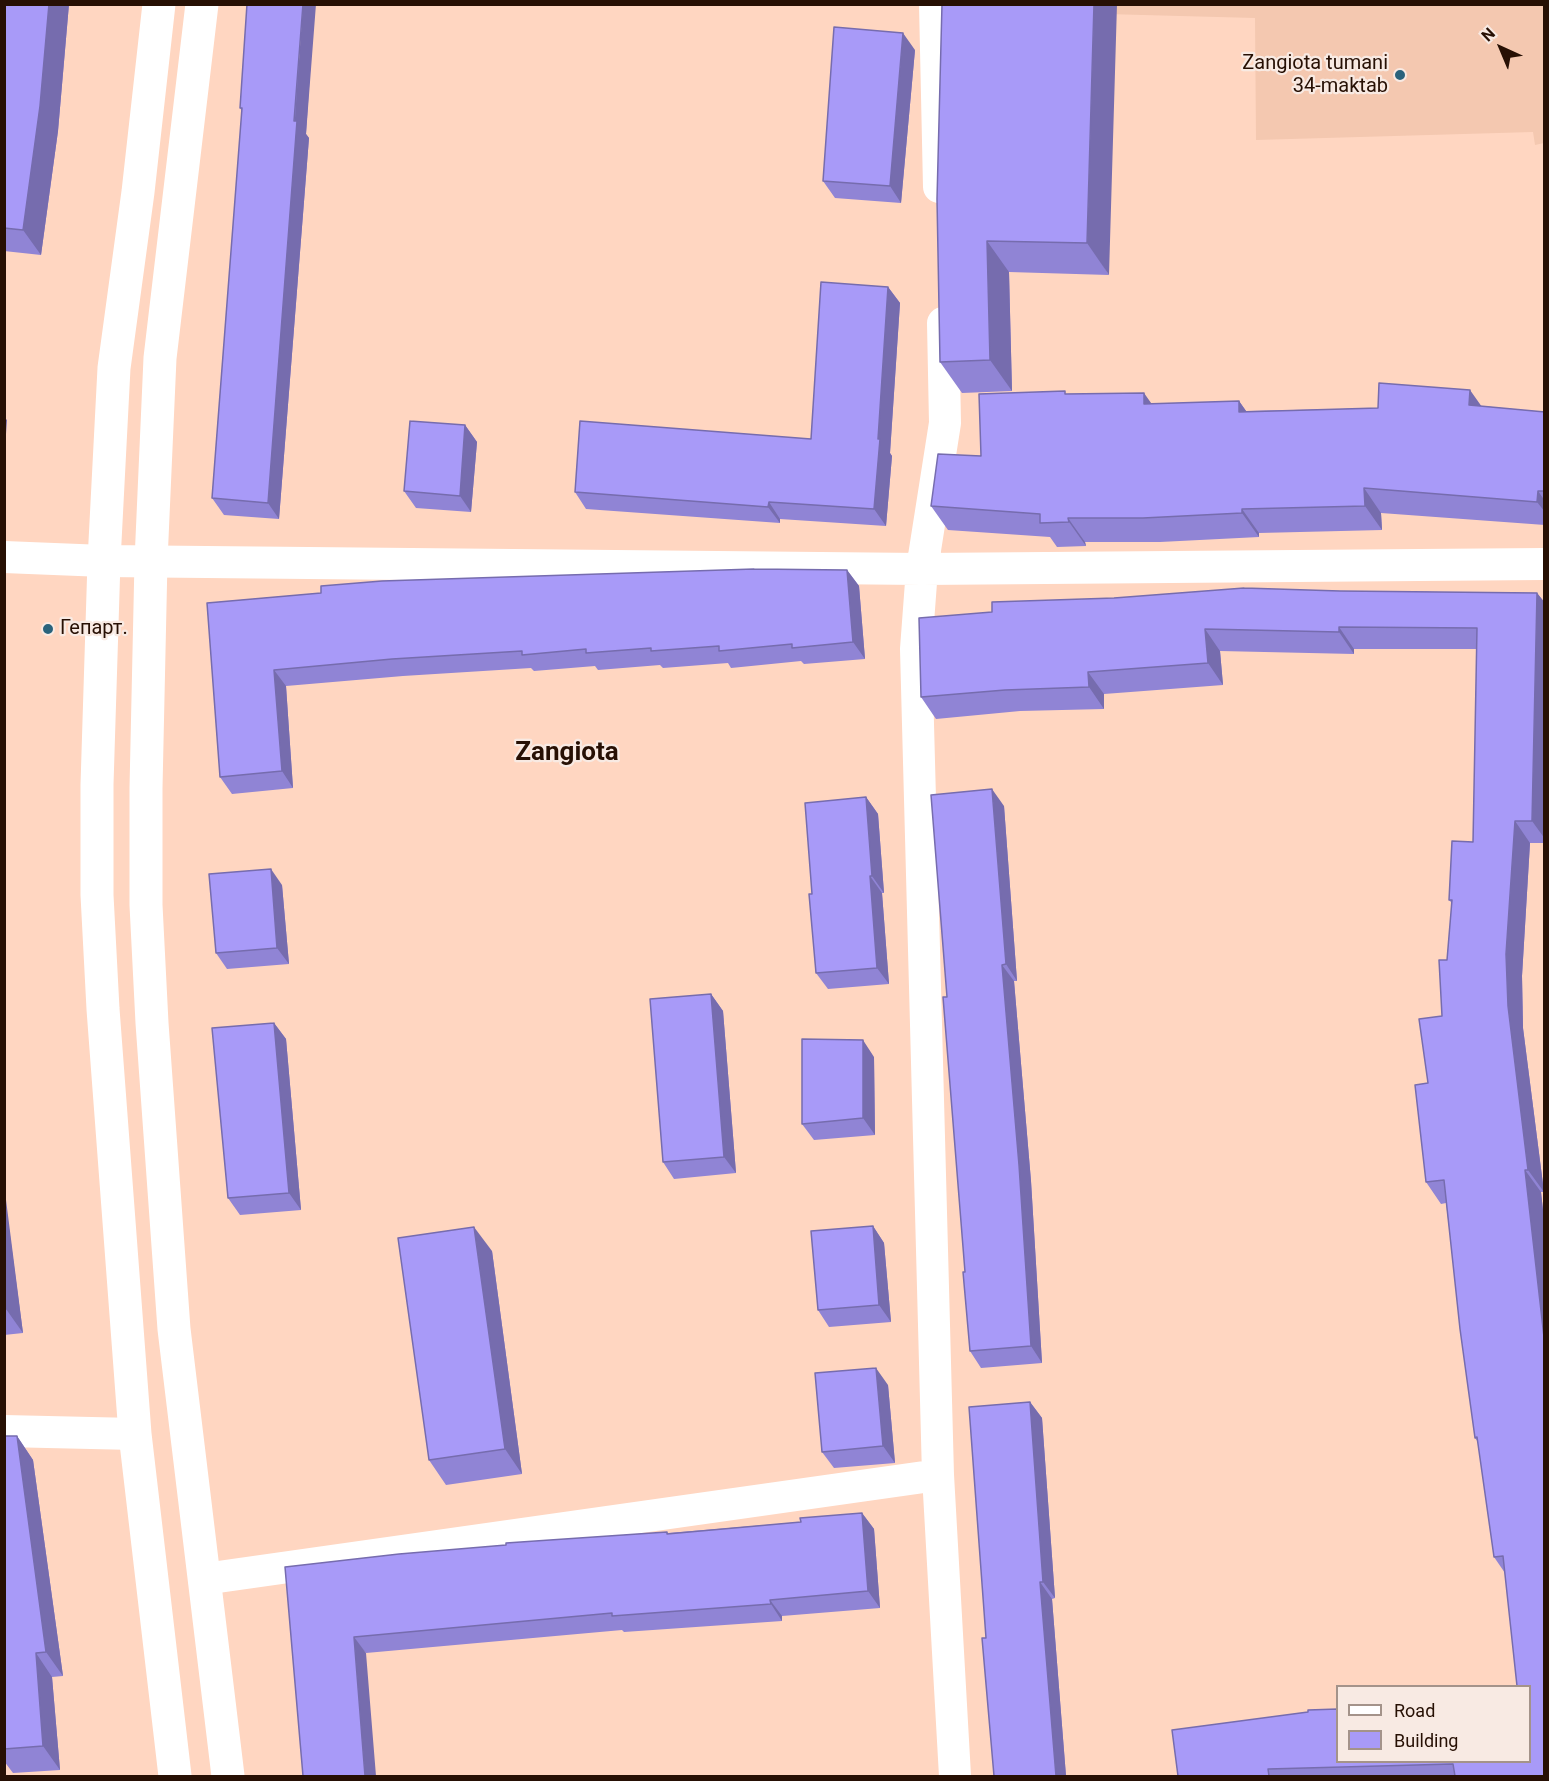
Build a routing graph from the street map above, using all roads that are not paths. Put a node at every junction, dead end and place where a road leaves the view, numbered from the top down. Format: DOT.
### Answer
graph roads {
  1 [pos="159,4"];
  2 [pos="202,4"];
  3 [pos="934,4"];
  4 [pos="940,220"];
  5 [pos="942,291"];
  6 [pos="4,557"];
  7 [pos="104,561"];
  8 [pos="152,561"];
  9 [pos="1545,564"];
  10 [pos="922,569"];
  11 [pos="4,1431"];
  12 [pos="135,1434"];
  13 [pos="938,1475"];
  14 [pos="204,1579"];
  15 [pos="174,1776"];
  16 [pos="228,1776"];
  17 [pos="956,1776"];
  1 -- 7 [label="main road"];
  2 -- 8 [label="main road"];
  3 -- 4 [label="street"];
  5 -- 10 [label="street"];
  6 -- 7 [label="street"];
  7 -- 8 [label="street"];
  7 -- 12 [label="main road"];
  8 -- 10 [label="street"];
  8 -- 14 [label="main road"];
  9 -- 10 [label="street"];
  10 -- 13 [label="street"];
  11 -- 12 [label="street"];
  12 -- 15 [label="main road"];
  13 -- 14 [label="street"];
  13 -- 17 [label="street"];
  14 -- 16 [label="main road"];
}
